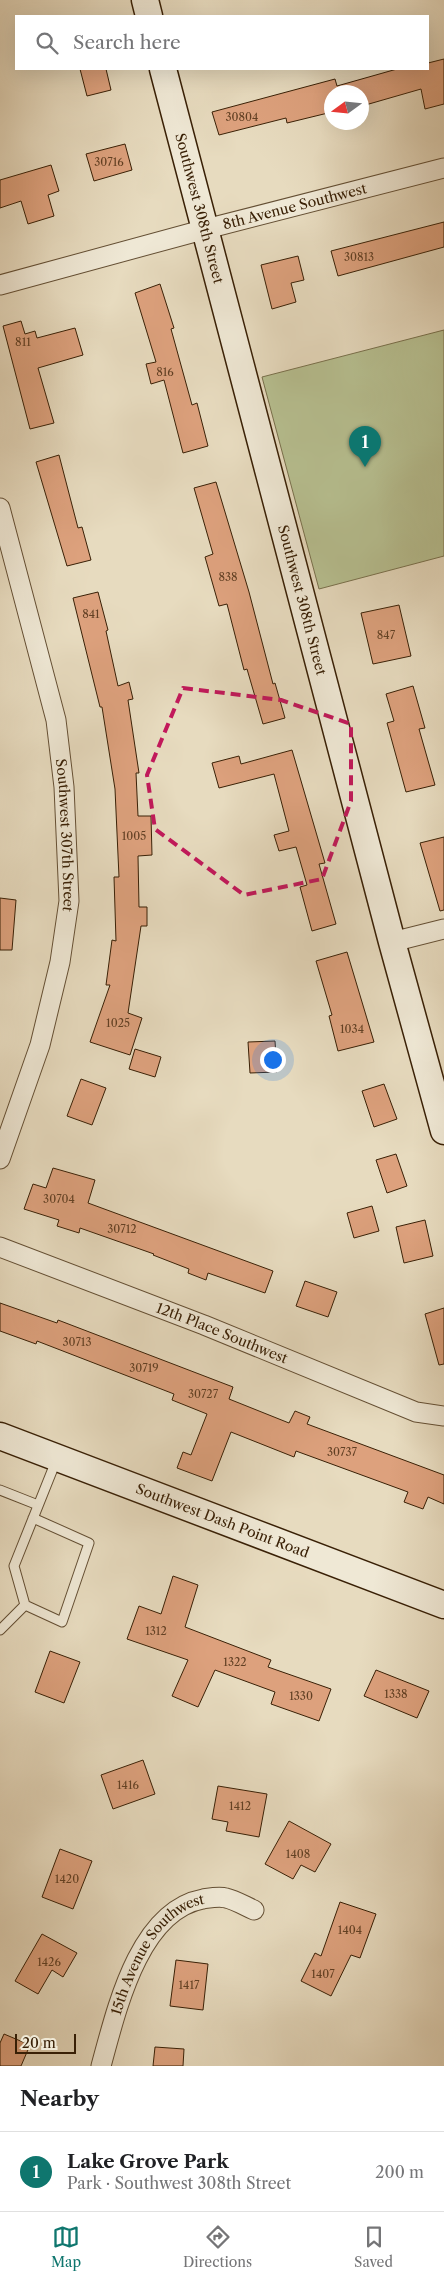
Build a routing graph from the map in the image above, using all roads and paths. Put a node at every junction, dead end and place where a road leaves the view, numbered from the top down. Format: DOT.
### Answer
graph roads {
  1 [pos="145,0"];
  2 [pos="150,15"];
  3 [pos="163,70"];
  4 [pos="444,168"];
  5 [pos="206,229"];
  6 [pos="0,286"];
  7 [pos="0,508"];
  8 [pos="444,929"];
  9 [pos="392,942"];
  10 [pos="444,1131"];
  11 [pos="0,1159"];
  12 [pos="0,1248"];
  13 [pos="444,1416"];
  14 [pos="0,1436"];
  15 [pos="57,1458"];
  16 [pos="0,1490"];
  17 [pos="38,1505"];
  18 [pos="33,1518"];
  19 [pos="25,1605"];
  20 [pos="444,1605"];
  21 [pos="0,1630"];
  22 [pos="254,1910"];
  23 [pos="100,2066"];
  1 -- 2 [label="street"];
  3 -- 5 [label="street, Southwest 308th Street"];
  4 -- 5 [label="street, 8th Avenue Southwest"];
  5 -- 6 [label="street, 8th Avenue Southwest"];
  5 -- 9 [label="street, Southwest 308th Street"];
  7 -- 11 [label="street, Southwest 307th Street"];
  8 -- 9 [label="street"];
  9 -- 10 [label="street, Southwest 308th Street"];
  12 -- 13 [label="street, 12th Place Southwest"];
  14 -- 15 [label="street, Southwest Dash Point Road"];
  15 -- 17 [label="lane"];
  15 -- 20 [label="street, Southwest Dash Point Road"];
  16 -- 17 [label="lane"];
  17 -- 18 [label="lane"];
  18 -- 19 [label="lane"];
  18 -- 19 [label="lane"];
  19 -- 21 [label="lane"];
  22 -- 23 [label="street, 15th Avenue Southwest"];
}
